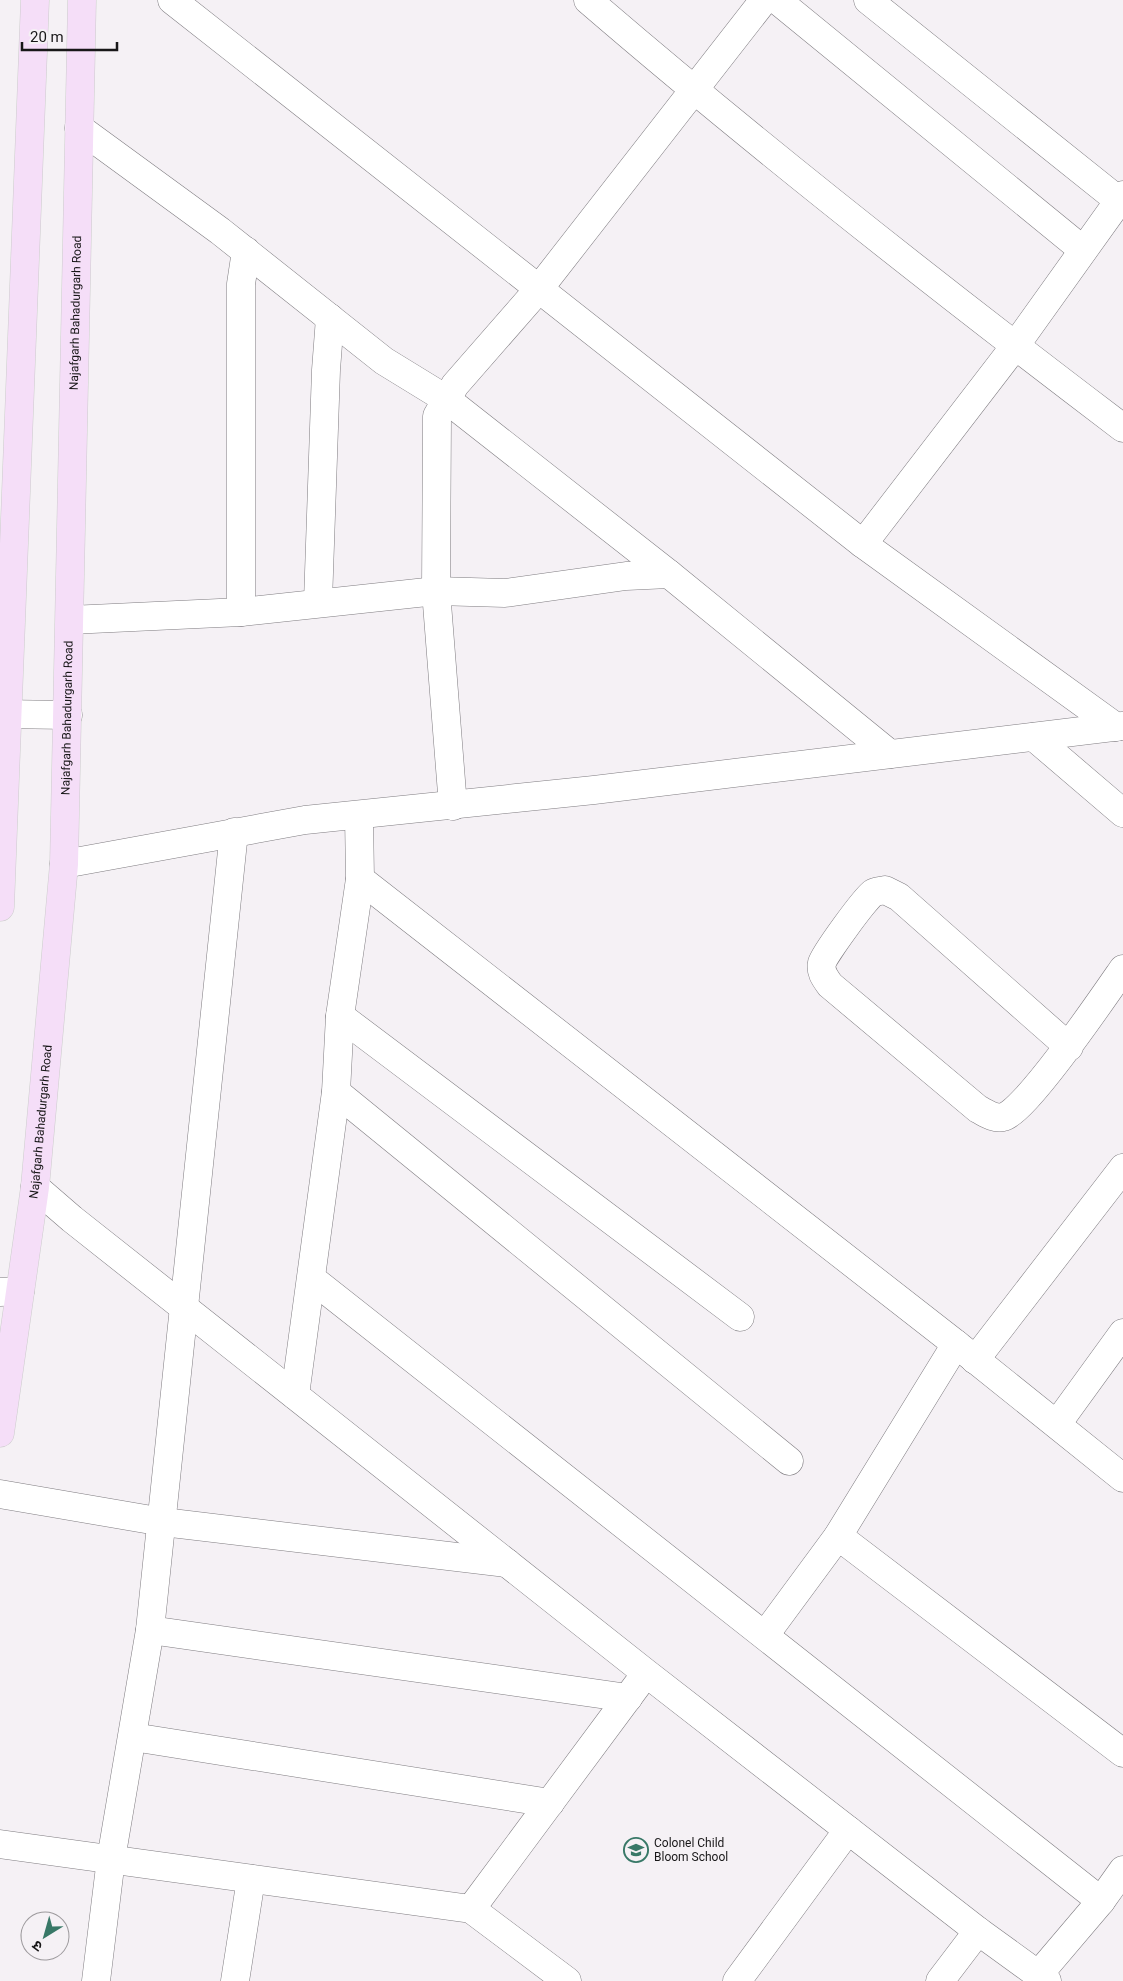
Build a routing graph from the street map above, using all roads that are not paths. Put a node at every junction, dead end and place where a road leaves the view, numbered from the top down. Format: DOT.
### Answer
graph roads {
  1 [pos="35,0"];
  2 [pos="82,0"];
  3 [pos="172,0"];
  4 [pos="588,0"];
  5 [pos="764,0"];
  6 [pos="778,0"];
  7 [pos="868,0"];
  8 [pos="693,90"];
  9 [pos="79,128"];
  10 [pos="1121,200"];
  11 [pos="1083,250"];
  12 [pos="246,251"];
  13 [pos="538,290"];
  14 [pos="330,318"];
  15 [pos="1015,346"];
  16 [pos="446,399"];
  17 [pos="1123,428"];
  18 [pos="863,544"];
  19 [pos="669,574"];
  20 [pos="436,591"];
  21 [pos="318,602"];
  22 [pos="241,612"];
  23 [pos="70,620"];
  24 [pos="4,714"];
  25 [pos="68,714"];
  26 [pos="1119,727"];
  27 [pos="1034,737"];
  28 [pos="890,754"];
  29 [pos="453,806"];
  30 [pos="1123,813"];
  31 [pos="359,816"];
  32 [pos="234,832"];
  33 [pos="64,864"];
  34 [pos="360,879"];
  35 [pos="0,908"];
  36 [pos="1123,969"];
  37 [pos="340,1016"];
  38 [pos="1068,1047"];
  39 [pos="336,1092"];
  40 [pos="1123,1168"];
  41 [pos="35,1187"];
  42 [pos="312,1279"];
  43 [pos="10,1292"];
  44 [pos="185,1309"];
  45 [pos="740,1317"];
  46 [pos="1123,1333"];
  47 [pos="965,1352"];
  48 [pos="295,1395"];
  49 [pos="1057,1424"];
  50 [pos="0,1434"];
  51 [pos="789,1461"];
  52 [pos="1123,1478"];
  53 [pos="0,1494"];
  54 [pos="163,1522"];
  55 [pos="838,1536"];
  56 [pos="506,1562"];
  57 [pos="150,1630"];
  58 [pos="765,1635"];
  59 [pos="646,1673"];
  60 [pos="628,1698"];
  61 [pos="133,1738"];
  62 [pos="1123,1753"];
  63 [pos="550,1803"];
  64 [pos="848,1830"];
  65 [pos="0,1844"];
  66 [pos="111,1859"];
  67 [pos="1123,1870"];
  68 [pos="251,1879"];
  69 [pos="1101,1901"];
  70 [pos="471,1909"];
  71 [pos="978,1931"];
  72 [pos="539,1973"];
  73 [pos="1043,1978"];
  74 [pos="96,1981"];
  75 [pos="235,1981"];
  76 [pos="567,1981"];
  77 [pos="737,1981"];
  78 [pos="940,1981"];
  1 -- 24 [label="main road"];
  2 -- 9 [label="main road, Najafgarh Bahadurgarh Road"];
  3 -- 13 [label="street"];
  4 -- 8 [label="street"];
  5 -- 8 [label="street"];
  6 -- 11 [label="street"];
  7 -- 10 [label="street"];
  8 -- 13 [label="street"];
  8 -- 15 [label="street"];
  9 -- 12 [label="street"];
  9 -- 23 [label="main road, Najafgarh Bahadurgarh Road"];
  10 -- 11 [label="street"];
  11 -- 15 [label="street"];
  12 -- 14 [label="street"];
  12 -- 22 [label="street"];
  13 -- 16 [label="street"];
  13 -- 18 [label="street"];
  14 -- 16 [label="street"];
  14 -- 21 [label="street"];
  15 -- 17 [label="street"];
  15 -- 18 [label="street"];
  16 -- 19 [label="street"];
  16 -- 20 [label="street"];
  18 -- 26 [label="street"];
  19 -- 20 [label="street"];
  19 -- 28 [label="street"];
  20 -- 21 [label="street"];
  20 -- 29 [label="street"];
  21 -- 22 [label="street"];
  22 -- 23 [label="street"];
  23 -- 25 [label="main road, Najafgarh Bahadurgarh Road"];
  24 -- 25 [label="street"];
  24 -- 35 [label="main road"];
  25 -- 33 [label="main road, Najafgarh Bahadurgarh Road"];
  26 -- 27 [label="street"];
  27 -- 28 [label="street"];
  27 -- 30 [label="street"];
  28 -- 29 [label="street"];
  29 -- 31 [label="street"];
  31 -- 32 [label="street"];
  31 -- 34 [label="street"];
  32 -- 33 [label="street"];
  32 -- 44 [label="street"];
  33 -- 41 [label="main road, Najafgarh Bahadurgarh Road"];
  34 -- 37 [label="street"];
  34 -- 47 [label="street"];
  36 -- 38 [label="street"];
  37 -- 39 [label="street"];
  37 -- 45 [label="street"];
  38 -- 38 [label="street"];
  39 -- 42 [label="street"];
  39 -- 51 [label="street"];
  40 -- 47 [label="street"];
  41 -- 43 [label="main road, Najafgarh Bahadurgarh Road"];
  41 -- 44 [label="street"];
  42 -- 48 [label="street"];
  42 -- 58 [label="street"];
  43 -- 50 [label="main road, Najafgarh Bahadurgarh Road"];
  44 -- 48 [label="street"];
  44 -- 54 [label="street"];
  46 -- 49 [label="street"];
  47 -- 49 [label="street"];
  47 -- 55 [label="street"];
  48 -- 56 [label="street"];
  49 -- 52 [label="street"];
  53 -- 54 [label="street"];
  54 -- 56 [label="street"];
  54 -- 57 [label="street"];
  55 -- 58 [label="street"];
  55 -- 62 [label="street"];
  56 -- 59 [label="street"];
  57 -- 60 [label="street"];
  57 -- 61 [label="street"];
  58 -- 69 [label="street"];
  59 -- 60 [label="street"];
  59 -- 64 [label="street"];
  60 -- 63 [label="street"];
  61 -- 63 [label="street"];
  61 -- 66 [label="street"];
  63 -- 70 [label="street"];
  64 -- 71 [label="street"];
  64 -- 77 [label="street"];
  65 -- 66 [label="street"];
  66 -- 68 [label="street"];
  66 -- 74 [label="street"];
  67 -- 69 [label="street"];
  68 -- 70 [label="street"];
  68 -- 75 [label="street"];
  69 -- 73 [label="street"];
  70 -- 72 [label="street"];
  71 -- 73 [label="street"];
  71 -- 78 [label="street"];
  72 -- 76 [label="street"];
}
